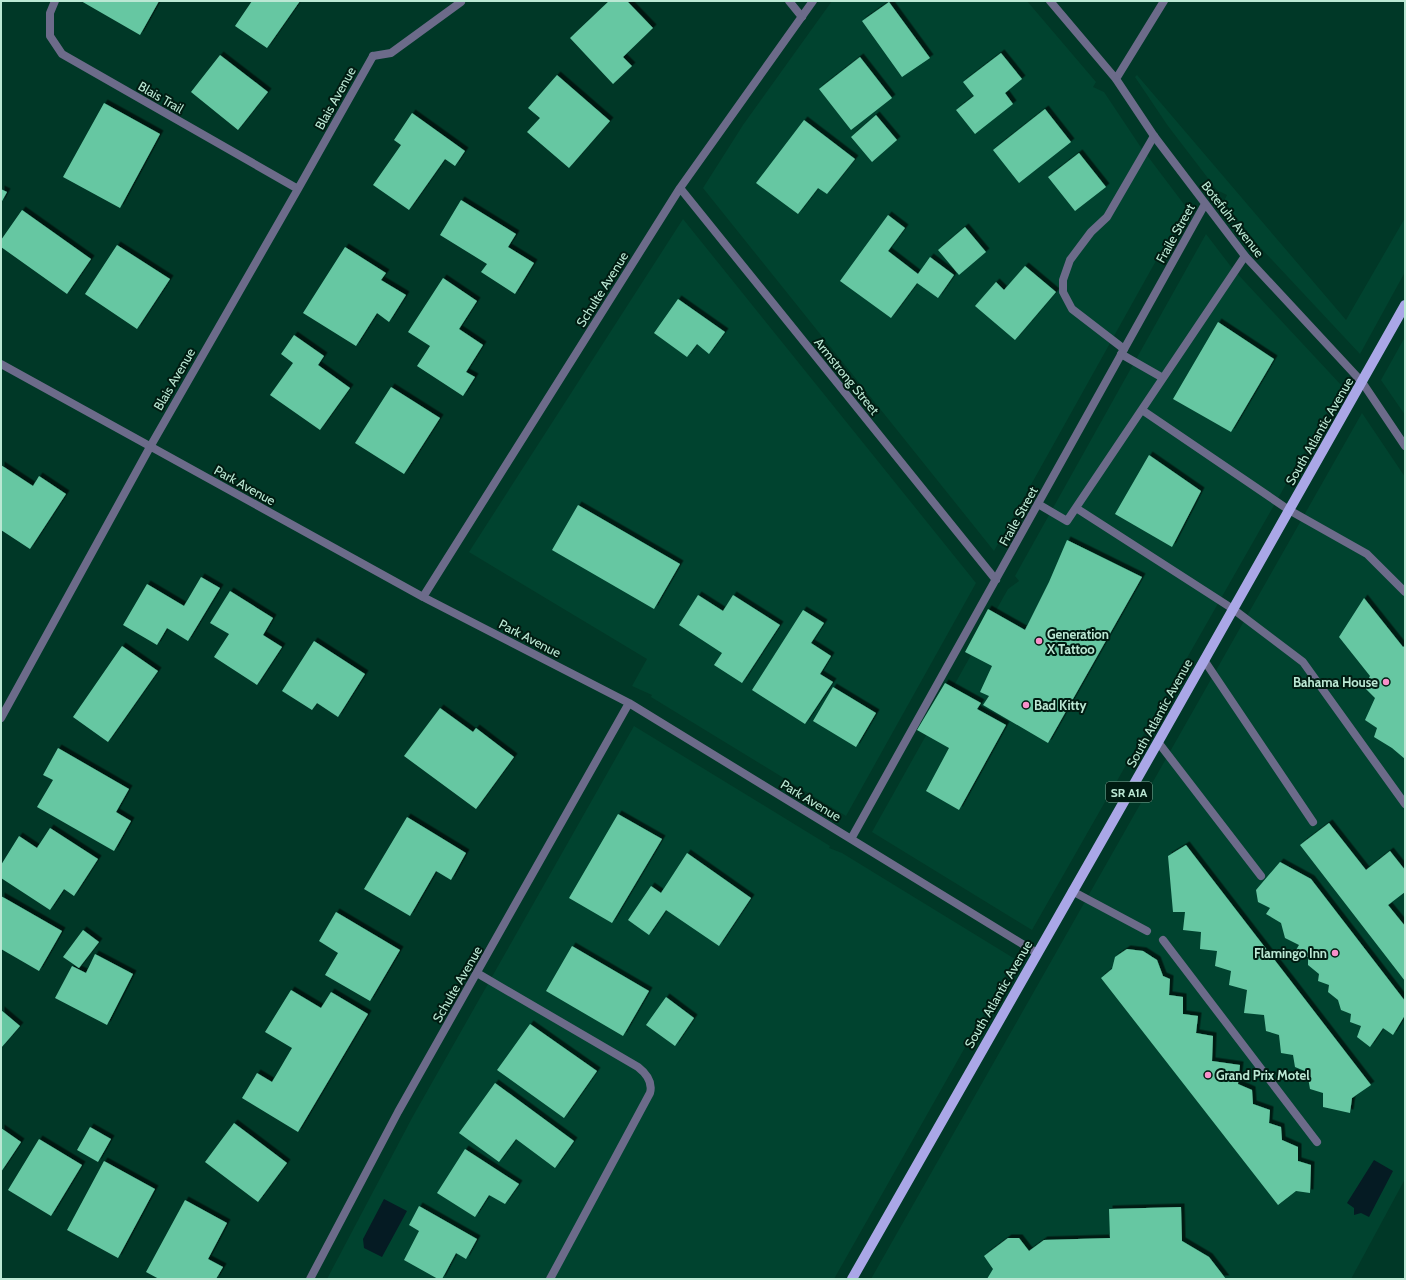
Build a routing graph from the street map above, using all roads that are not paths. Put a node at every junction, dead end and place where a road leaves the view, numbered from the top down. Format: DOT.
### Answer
graph roads {
  1 [pos="55,1"];
  2 [pos="789,1"];
  3 [pos="813,1"];
  4 [pos="1050,1"];
  5 [pos="1164,1"];
  6 [pos="461,2"];
  7 [pos="802,17"];
  8 [pos="1116,79"];
  9 [pos="1154,136"];
  10 [pos="680,188"];
  11 [pos="298,189"];
  12 [pos="1205,204"];
  13 [pos="1245,256"];
  14 [pos="1405,305"];
  15 [pos="1123,352"];
  16 [pos="1,364"];
  17 [pos="1163,378"];
  18 [pos="1362,382"];
  19 [pos="1142,410"];
  20 [pos="1405,446"];
  21 [pos="150,447"];
  22 [pos="1038,504"];
  23 [pos="1076,508"];
  24 [pos="1289,510"];
  25 [pos="996,580"];
  26 [pos="1405,592"];
  27 [pos="423,597"];
  28 [pos="1233,609"];
  29 [pos="1204,660"];
  30 [pos="629,703"];
  31 [pos="1,718"];
  32 [pos="1158,742"];
  33 [pos="1405,804"];
  34 [pos="1313,822"];
  35 [pos="851,839"];
  36 [pos="1261,876"];
  37 [pos="1072,891"];
  38 [pos="1146,931"];
  39 [pos="1163,940"];
  40 [pos="1037,953"];
  41 [pos="477,973"];
  42 [pos="1317,1142"];
  43 [pos="310,1279"];
  44 [pos="550,1279"];
  45 [pos="852,1279"];
  1 -- 11 [label="street, Blais Trail"];
  2 -- 7 [label="street"];
  3 -- 7 [label="street, Schulte Avenue"];
  4 -- 8 [label="street, Botefuhr Avenue"];
  5 -- 8 [label="street"];
  6 -- 11 [label="street, Blais Avenue"];
  7 -- 10 [label="street, Schulte Avenue"];
  8 -- 9 [label="street, Botefuhr Avenue"];
  9 -- 12 [label="street, Botefuhr Avenue"];
  9 -- 15 [label="street"];
  10 -- 25 [label="street, Armstrong Street"];
  10 -- 27 [label="street, Schulte Avenue"];
  11 -- 21 [label="street, Blais Avenue"];
  12 -- 13 [label="street, Botefuhr Avenue"];
  12 -- 15 [label="street, Fraile Street"];
  13 -- 17 [label="street"];
  13 -- 18 [label="street, Botefuhr Avenue"];
  14 -- 18 [label="main road, South Atlantic Avenue / SR A1A"];
  15 -- 17 [label="street"];
  15 -- 22 [label="street, Fraile Street"];
  16 -- 21 [label="street, Park Avenue"];
  17 -- 19 [label="street"];
  18 -- 20 [label="street, Botefuhr Avenue"];
  18 -- 24 [label="main road, South Atlantic Avenue / SR A1A"];
  19 -- 23 [label="street"];
  19 -- 24 [label="street"];
  21 -- 27 [label="street, Park Avenue"];
  21 -- 31 [label="street, Blais Avenue"];
  22 -- 23 [label="street"];
  22 -- 25 [label="street, Fraile Street"];
  23 -- 28 [label="street"];
  24 -- 26 [label="street"];
  24 -- 28 [label="main road, South Atlantic Avenue / SR A1A"];
  25 -- 35 [label="street, Fraile Street"];
  27 -- 30 [label="street, Park Avenue"];
  28 -- 29 [label="main road, South Atlantic Avenue / SR A1A"];
  28 -- 33 [label="street"];
  29 -- 32 [label="main road, South Atlantic Avenue / SR A1A"];
  29 -- 34 [label="street"];
  30 -- 35 [label="street, Park Avenue"];
  30 -- 41 [label="street, Schulte Avenue"];
  32 -- 36 [label="street"];
  32 -- 37 [label="main road, South Atlantic Avenue / SR A1A"];
  35 -- 40 [label="street, Park Avenue"];
  37 -- 38 [label="street"];
  37 -- 40 [label="main road, South Atlantic Avenue / SR A1A"];
  39 -- 42 [label="street"];
  40 -- 45 [label="main road, South Atlantic Avenue / SR A1A"];
  41 -- 43 [label="street, Schulte Avenue"];
  41 -- 44 [label="street"];
}
